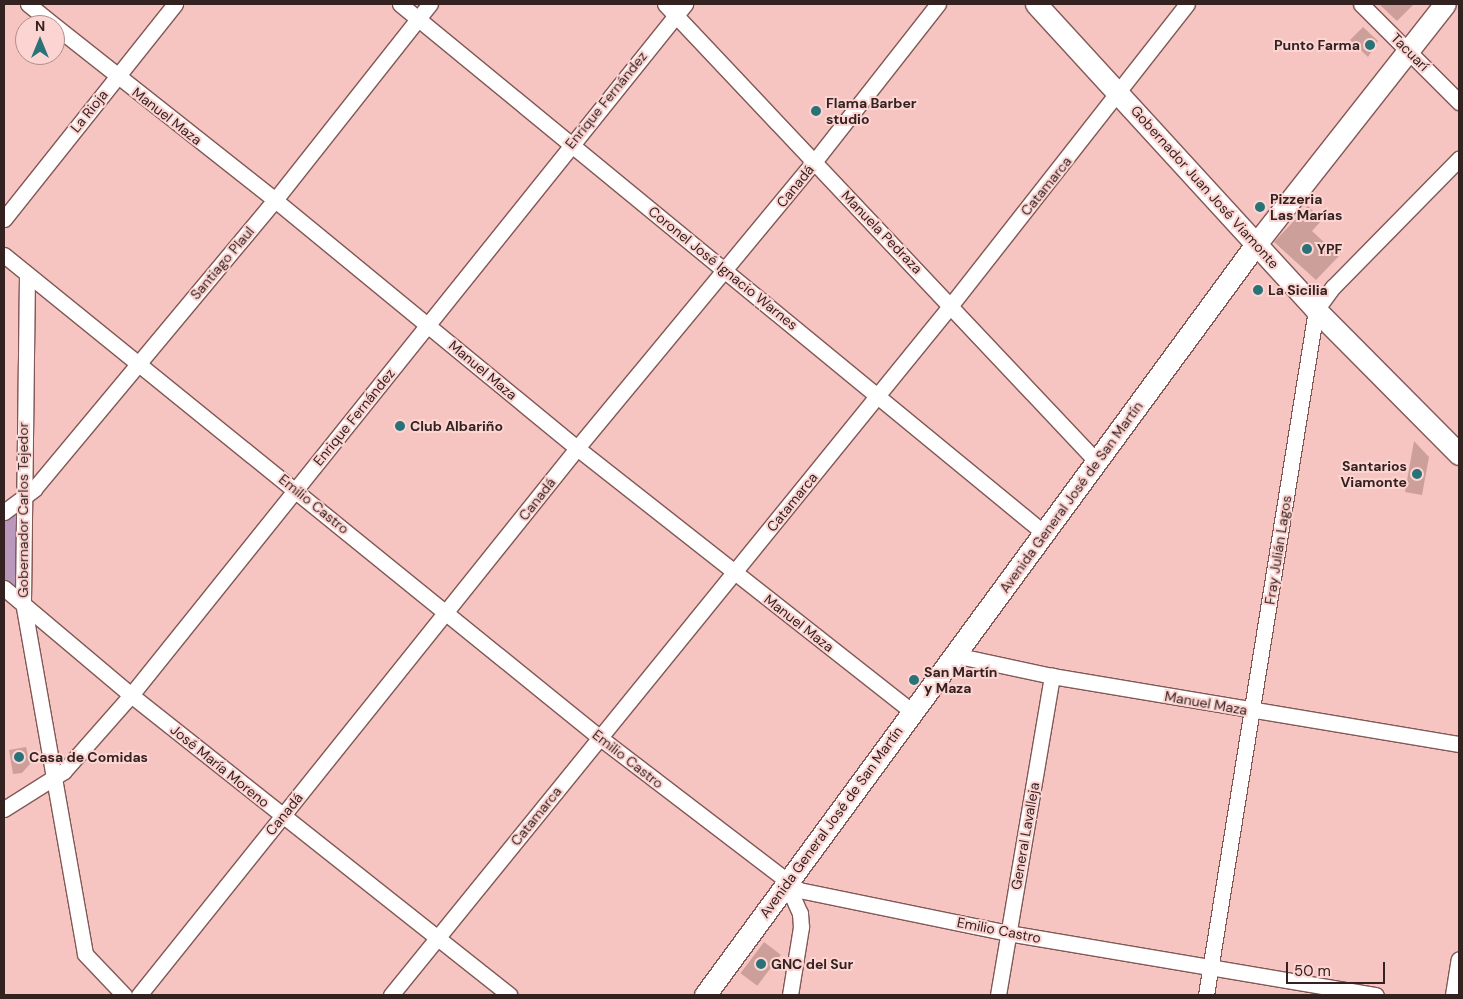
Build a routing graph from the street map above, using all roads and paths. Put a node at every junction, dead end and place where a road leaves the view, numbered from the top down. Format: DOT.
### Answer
graph roads {
  1 [pos="28,4"];
  2 [pos="175,4"];
  3 [pos="400,4"];
  4 [pos="430,4"];
  5 [pos="665,4"];
  6 [pos="938,4"];
  7 [pos="1036,4"];
  8 [pos="1187,4"];
  9 [pos="1360,4"];
  10 [pos="1445,4"];
  11 [pos="680,9"];
  12 [pos="42,15"];
  13 [pos="418,18"];
  14 [pos="65,33"];
  15 [pos="1409,50"];
  16 [pos="117,76"];
  17 [pos="1120,93"];
  18 [pos="1459,102"];
  19 [pos="570,145"];
  20 [pos="1459,160"];
  21 [pos="814,162"];
  22 [pos="275,200"];
  23 [pos="4,219"];
  24 [pos="1256,244"];
  25 [pos="4,255"];
  26 [pos="726,269"];
  27 [pos="27,274"];
  28 [pos="951,305"];
  29 [pos="1316,310"];
  30 [pos="428,325"];
  31 [pos="138,362"];
  32 [pos="879,394"];
  33 [pos="577,448"];
  34 [pos="1459,454"];
  35 [pos="1097,462"];
  36 [pos="296,488"];
  37 [pos="22,500"];
  38 [pos="4,512"];
  39 [pos="1044,533"];
  40 [pos="736,573"];
  41 [pos="4,588"];
  42 [pos="23,602"];
  43 [pos="446,613"];
  44 [pos="954,655"];
  45 [pos="1052,676"];
  46 [pos="131,695"];
  47 [pos="1252,711"];
  48 [pos="912,712"];
  49 [pos="599,737"];
  50 [pos="1459,744"];
  51 [pos="53,781"];
  52 [pos="4,809"];
  53 [pos="282,816"];
  54 [pos="786,882"];
  55 [pos="1008,933"];
  56 [pos="438,938"];
  57 [pos="1459,959"];
  58 [pos="1210,968"];
  59 [pos="124,995"];
  60 [pos="139,995"];
  61 [pos="391,995"];
  62 [pos="510,995"];
  63 [pos="705,995"];
  64 [pos="790,995"];
  65 [pos="998,995"];
  66 [pos="1206,995"];
  67 [pos="1376,995"];
  68 [pos="1453,995"];
  1 -- 12 [label="street, Manuel Maza"];
  2 -- 16 [label="street, La Rioja"];
  3 -- 13 [label="street, Coronel José Ignacio Warnes"];
  4 -- 13 [label="street, Santiago Plaul"];
  5 -- 11 [label="street, Manuela Pedraza"];
  6 -- 21 [label="street, Canadá"];
  7 -- 17 [label="main road, Gobernador Juan José Viamonte"];
  8 -- 17 [label="street, Catamarca"];
  9 -- 15 [label="street, Tacuarí"];
  10 -- 15 [label="main road, Avenida General José de San Martín"];
  11 -- 19 [label="street, Enrique Fernández"];
  11 -- 21 [label="street, Manuela Pedraza"];
  13 -- 19 [label="street, Coronel José Ignacio Warnes"];
  13 -- 22 [label="street, Santiago Plaul"];
  14 -- 16 [label="street, Manuel Maza"];
  15 -- 18 [label="street, Tacuarí"];
  15 -- 24 [label="main road, Avenida General José de San Martín"];
  16 -- 22 [label="street, Manuel Maza"];
  16 -- 23 [label="street, La Rioja"];
  17 -- 24 [label="main road, Gobernador Juan José Viamonte"];
  17 -- 28 [label="street, Catamarca"];
  19 -- 26 [label="street, Coronel José Ignacio Warnes"];
  19 -- 30 [label="street, Enrique Fernández"];
  20 -- 29 [label="street, Fray Julián Lagos"];
  21 -- 26 [label="street, Canadá"];
  21 -- 28 [label="street, Manuela Pedraza"];
  22 -- 30 [label="street, Manuel Maza"];
  22 -- 31 [label="street, Santiago Plaul"];
  24 -- 29 [label="main road, Gobernador Juan José Viamonte"];
  24 -- 35 [label="main road, Avenida General José de San Martín"];
  25 -- 27 [label="street, Emilio Castro"];
  26 -- 32 [label="street, Coronel José Ignacio Warnes"];
  26 -- 33 [label="street, Canadá"];
  27 -- 31 [label="street, Emilio Castro"];
  27 -- 37 [label="street, Gobernador Carlos Tejedor"];
  28 -- 32 [label="street, Catamarca"];
  28 -- 35 [label="street, Manuela Pedraza"];
  29 -- 34 [label="main road, Gobernador Juan José Viamonte"];
  29 -- 47 [label="street, Fray Julián Lagos"];
  30 -- 33 [label="street, Manuel Maza"];
  30 -- 36 [label="street, Enrique Fernández"];
  31 -- 36 [label="street, Emilio Castro"];
  31 -- 37 [label="street, Santiago Plaul"];
  32 -- 39 [label="street, Coronel José Ignacio Warnes"];
  32 -- 40 [label="street, Catamarca"];
  33 -- 40 [label="street, Manuel Maza"];
  33 -- 43 [label="street, Canadá"];
  35 -- 39 [label="main road, Avenida General José de San Martín"];
  36 -- 43 [label="street, Emilio Castro"];
  36 -- 46 [label="street, Enrique Fernández"];
  37 -- 38 [label="street, Santiago Plaul"];
  37 -- 42 [label="street, Gobernador Carlos Tejedor"];
  39 -- 44 [label="main road, Avenida General José de San Martín"];
  40 -- 48 [label="street, Manuel Maza"];
  40 -- 49 [label="street, Catamarca"];
  41 -- 42 [label="street, José María Moreno"];
  42 -- 46 [label="street, José María Moreno"];
  42 -- 51 [label="street, Gobernador Carlos Tejedor"];
  43 -- 49 [label="street, Emilio Castro"];
  43 -- 53 [label="street, Canadá"];
  44 -- 45 [label="street, Manuel Maza"];
  44 -- 48 [label="main road, Avenida General José de San Martín"];
  45 -- 47 [label="street, Manuel Maza"];
  45 -- 55 [label="street, General Lavalleja"];
  46 -- 51 [label="street, Enrique Fernández"];
  46 -- 53 [label="street, José María Moreno"];
  47 -- 50 [label="street, Manuel Maza"];
  47 -- 58 [label="street, Fray Julián Lagos"];
  48 -- 54 [label="main road, Avenida General José de San Martín"];
  49 -- 54 [label="street, Emilio Castro"];
  49 -- 56 [label="street, Catamarca"];
  51 -- 52 [label="street, Enrique Fernández"];
  51 -- 59 [label="street, Gobernador Carlos Tejedor"];
  53 -- 56 [label="street, José María Moreno"];
  53 -- 60 [label="street, Canadá"];
  54 -- 55 [label="street, Emilio Castro"];
  54 -- 63 [label="main road, Avenida General José de San Martín"];
  54 -- 64 [label="street"];
  55 -- 58 [label="street, Emilio Castro"];
  55 -- 65 [label="street, General Lavalleja"];
  56 -- 61 [label="street, Catamarca"];
  56 -- 62 [label="street, José María Moreno"];
  57 -- 68 [label="street"];
  58 -- 66 [label="street, Fray Julián Lagos"];
  58 -- 67 [label="street, Emilio Castro"];
}
